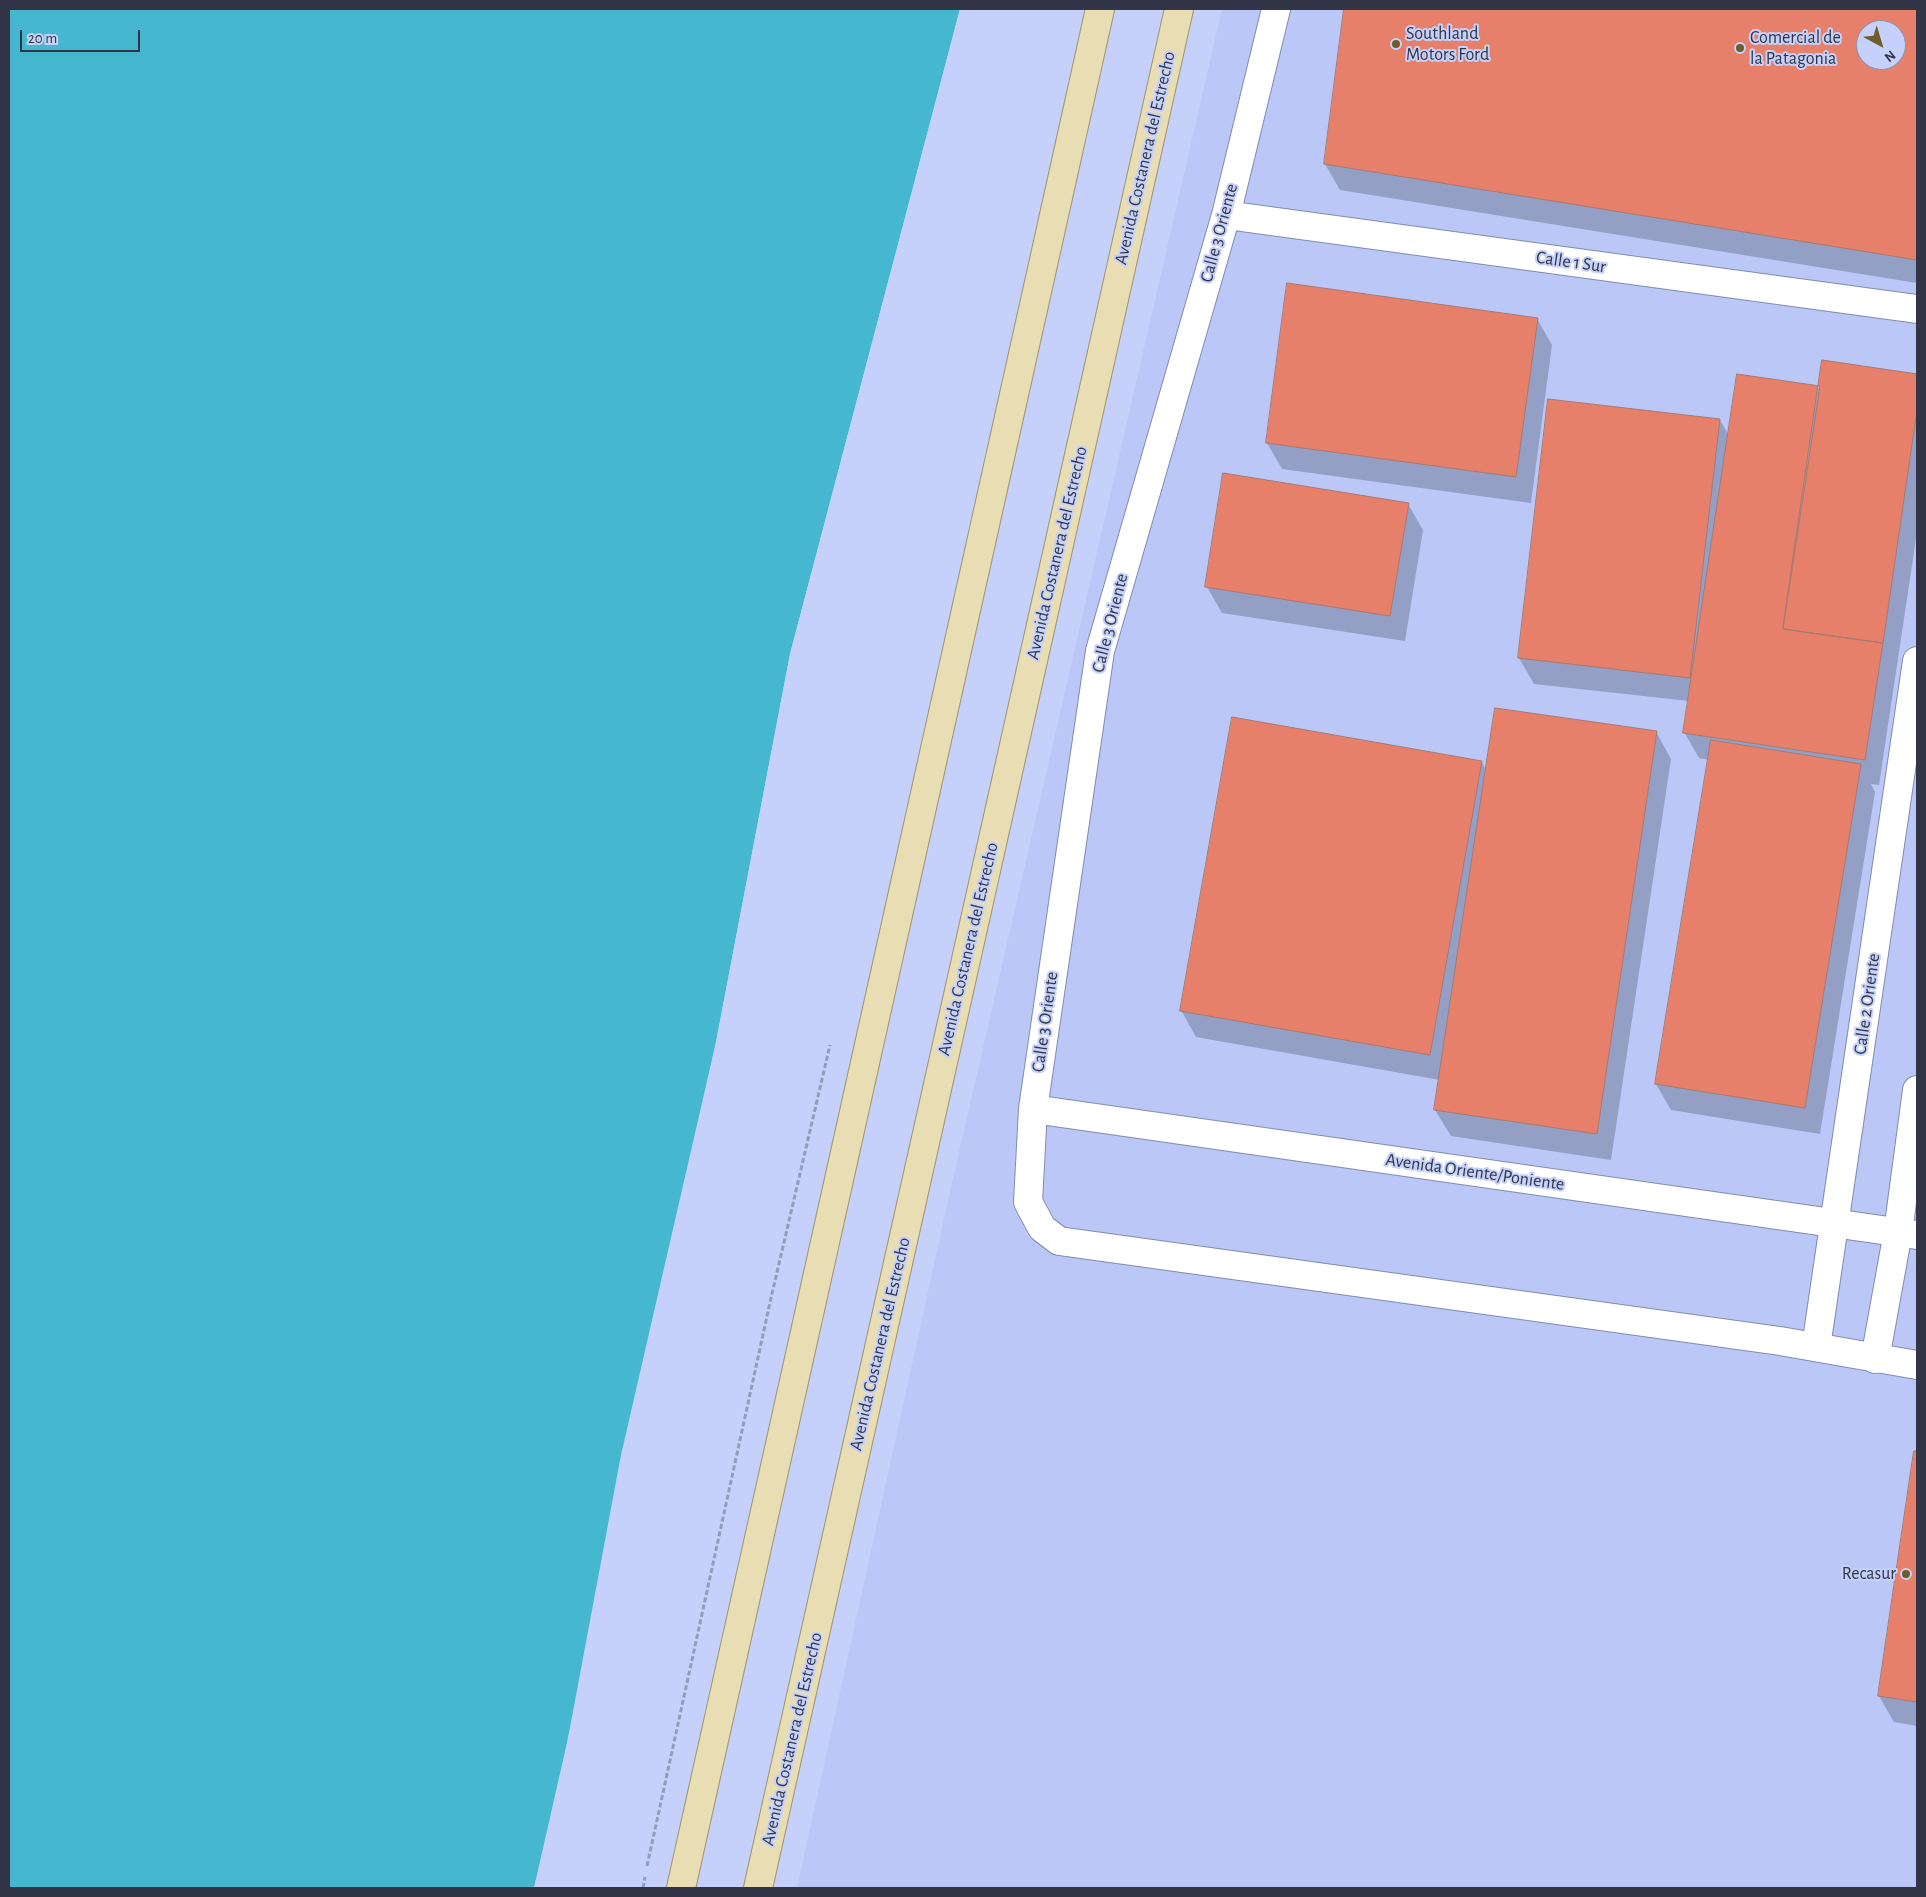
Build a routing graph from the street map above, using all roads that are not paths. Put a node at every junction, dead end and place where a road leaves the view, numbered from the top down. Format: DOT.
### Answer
graph roads {
  1 [pos="1100,9"];
  2 [pos="1179,9"];
  3 [pos="1276,9"];
  4 [pos="1226,215"];
  5 [pos="1917,309"];
  6 [pos="1917,661"];
  7 [pos="1917,1090"];
  8 [pos="1033,1109"];
  9 [pos="1834,1222"];
  10 [pos="1908,1234"];
  11 [pos="1816,1347"];
  12 [pos="1875,1359"];
  13 [pos="1917,1365"];
  14 [pos="681,1888"];
  15 [pos="758,1888"];
  1 -- 14 [label="main road"];
  2 -- 15 [label="main road, Avenida Costanera del Estrecho"];
  3 -- 4 [label="street, Calle 3 Oriente"];
  4 -- 5 [label="street, Calle 1 Sur"];
  4 -- 8 [label="street, Calle 3 Oriente"];
  6 -- 9 [label="street, Calle 2 Oriente"];
  7 -- 10 [label="street"];
  8 -- 9 [label="street, Avenida Oriente/Poniente"];
  8 -- 11 [label="street, Calle 3 Oriente"];
  9 -- 10 [label="street, Avenida Oriente/Poniente"];
  9 -- 11 [label="street, Calle 2 Oriente"];
  10 -- 12 [label="street"];
  11 -- 12 [label="street"];
  12 -- 13 [label="street"];
}
